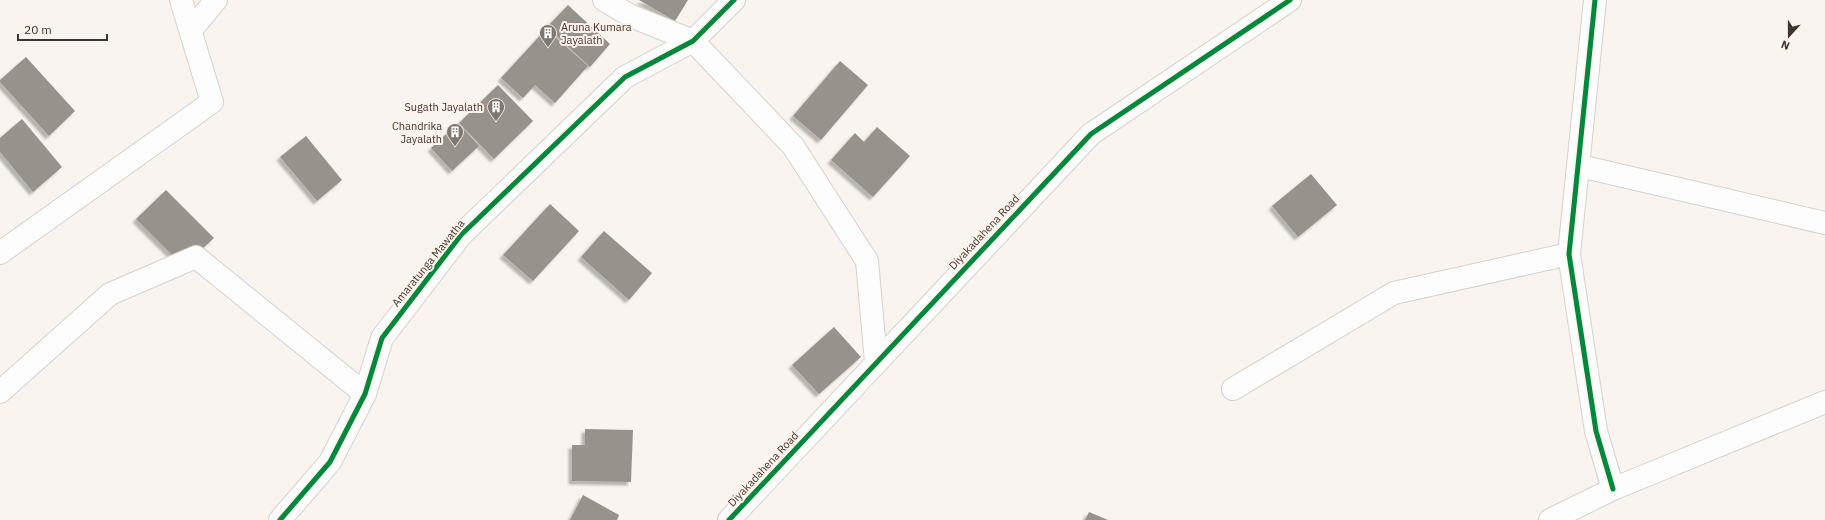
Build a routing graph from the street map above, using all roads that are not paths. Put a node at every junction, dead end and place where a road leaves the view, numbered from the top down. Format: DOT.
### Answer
graph roads {
  1 [pos="181,0"];
  2 [pos="216,0"];
  3 [pos="604,0"];
  4 [pos="734,0"];
  5 [pos="1290,0"];
  6 [pos="1595,0"];
  7 [pos="190,30"];
  8 [pos="693,41"];
  9 [pos="1580,166"];
  10 [pos="1825,223"];
  11 [pos="0,253"];
  12 [pos="1570,254"];
  13 [pos="876,362"];
  14 [pos="1233,389"];
  15 [pos="0,392"];
  16 [pos="365,394"];
  17 [pos="1825,402"];
  18 [pos="1613,489"];
  19 [pos="280,520"];
  20 [pos="729,520"];
  21 [pos="1550,520"];
  1 -- 7 [label="street"];
  2 -- 7 [label="street"];
  3 -- 8 [label="street"];
  4 -- 8 [label="street, Amaratunga Mawatha"];
  5 -- 13 [label="street, Diyakadahena Road"];
  6 -- 9 [label="street"];
  7 -- 11 [label="street"];
  8 -- 13 [label="street"];
  8 -- 16 [label="street, Amaratunga Mawatha"];
  9 -- 10 [label="street"];
  9 -- 12 [label="street"];
  12 -- 14 [label="street"];
  12 -- 18 [label="street"];
  13 -- 20 [label="street, Diyakadahena Road"];
  15 -- 16 [label="street"];
  16 -- 19 [label="street, Amaratunga Mawatha"];
  17 -- 18 [label="street"];
  18 -- 21 [label="street"];
}
